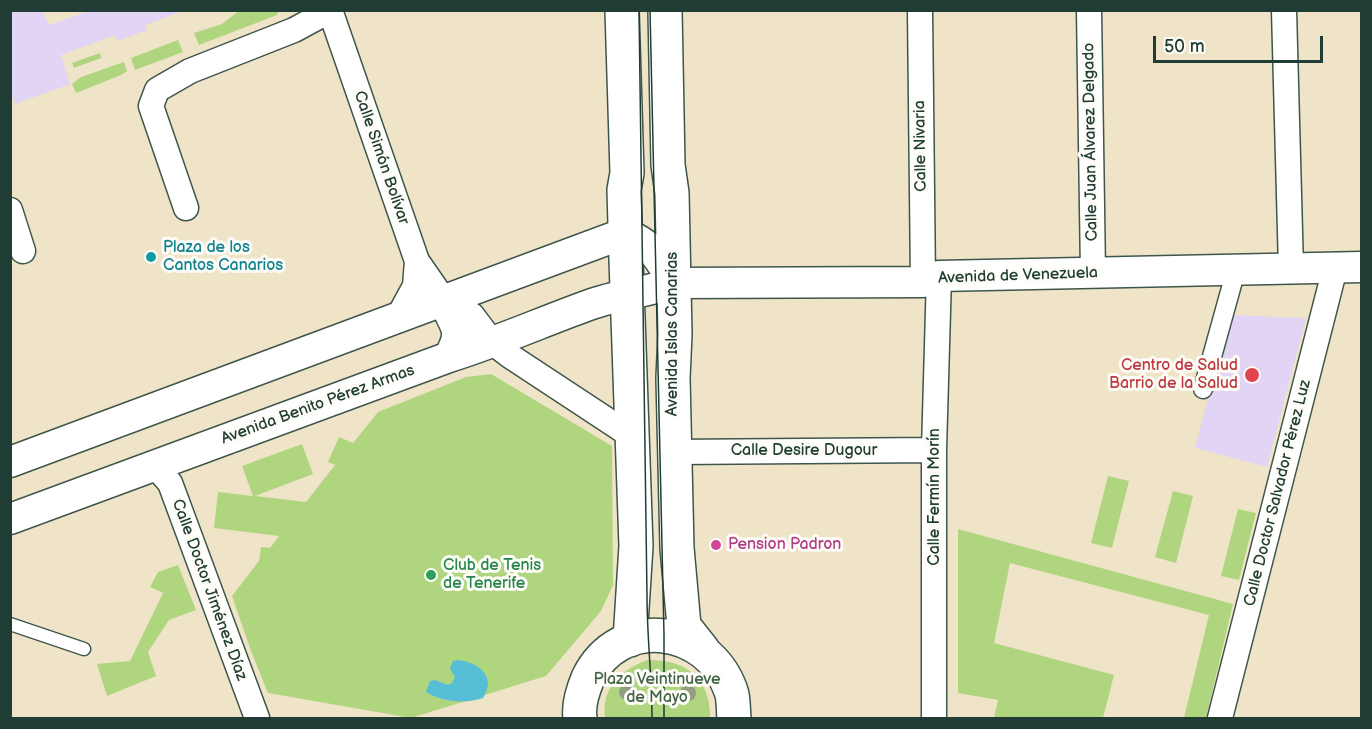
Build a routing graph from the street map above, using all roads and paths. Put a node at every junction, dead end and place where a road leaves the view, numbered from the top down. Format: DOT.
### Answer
graph roads {
  1 [pos="622,10"];
  2 [pos="665,10"];
  3 [pos="920,10"];
  4 [pos="1089,10"];
  5 [pos="1284,10"];
  6 [pos="330,11"];
  7 [pos="186,208"];
  8 [pos="10,210"];
  9 [pos="625,233"];
  10 [pos="23,251"];
  11 [pos="417,261"];
  12 [pos="1348,267"];
  13 [pos="1291,268"];
  14 [pos="1236,270"];
  15 [pos="1094,273"];
  16 [pos="931,279"];
  17 [pos="674,283"];
  18 [pos="627,293"];
  19 [pos="444,300"];
  20 [pos="397,320"];
  21 [pos="494,343"];
  22 [pos="449,357"];
  23 [pos="1203,388"];
  24 [pos="633,436"];
  25 [pos="934,450"];
  26 [pos="674,452"];
  27 [pos="10,462"];
  28 [pos="154,465"];
  29 [pos="10,519"];
  30 [pos="10,624"];
  31 [pos="630,640"];
  32 [pos="84,649"];
  33 [pos="703,650"];
  34 [pos="257,718"];
  35 [pos="580,718"];
  36 [pos="734,718"];
  37 [pos="934,718"];
  38 [pos="1220,718"];
  1 -- 9 [label="main road"];
  2 -- 17 [label="main road, Avenida Islas Canarias"];
  3 -- 16 [label="street, Calle Nivaria"];
  4 -- 15 [label="street, Calle Juan Álvarez Delgado"];
  5 -- 13 [label="street"];
  6 -- 7 [label="street"];
  6 -- 11 [label="street, Calle Simón Bolívar"];
  8 -- 10 [label="street"];
  9 -- 17 [label="street"];
  9 -- 18 [label="main road"];
  9 -- 19 [label="street"];
  11 -- 19 [label="street, Calle Simón Bolívar"];
  11 -- 20 [label="street"];
  12 -- 13 [label="street, Avenida de Venezuela"];
  12 -- 38 [label="street, Calle Doctor Salvador Pérez Luz"];
  13 -- 14 [label="street, Avenida de Venezuela"];
  14 -- 15 [label="street, Avenida de Venezuela"];
  14 -- 23 [label="street"];
  15 -- 16 [label="street, Avenida de Venezuela"];
  16 -- 17 [label="street, Avenida de Venezuela"];
  16 -- 25 [label="street, Calle Fermín Morín"];
  17 -- 18 [label="street, Avenida de Venezuela"];
  17 -- 26 [label="main road, Avenida Islas Canarias"];
  18 -- 21 [label="street, Avenida Benito Pérez Armas"];
  18 -- 24 [label="main road"];
  19 -- 20 [label="street"];
  19 -- 21 [label="street"];
  19 -- 22 [label="street"];
  20 -- 27 [label="street"];
  21 -- 22 [label="street, Avenida Benito Pérez Armas"];
  21 -- 24 [label="street"];
  22 -- 28 [label="street, Avenida Benito Pérez Armas"];
  24 -- 31 [label="main road"];
  25 -- 26 [label="street, Calle Desire Dugour"];
  25 -- 37 [label="street, Calle Fermín Morín"];
  26 -- 33 [label="main road, Avenida Islas Canarias"];
  28 -- 29 [label="street, Avenida Benito Pérez Armas"];
  28 -- 34 [label="street, Calle Doctor Jiménez Díaz"];
  30 -- 32 [label="lane"];
  31 -- 33 [label="main road"];
  31 -- 35 [label="main road"];
  33 -- 36 [label="main road"];
}
